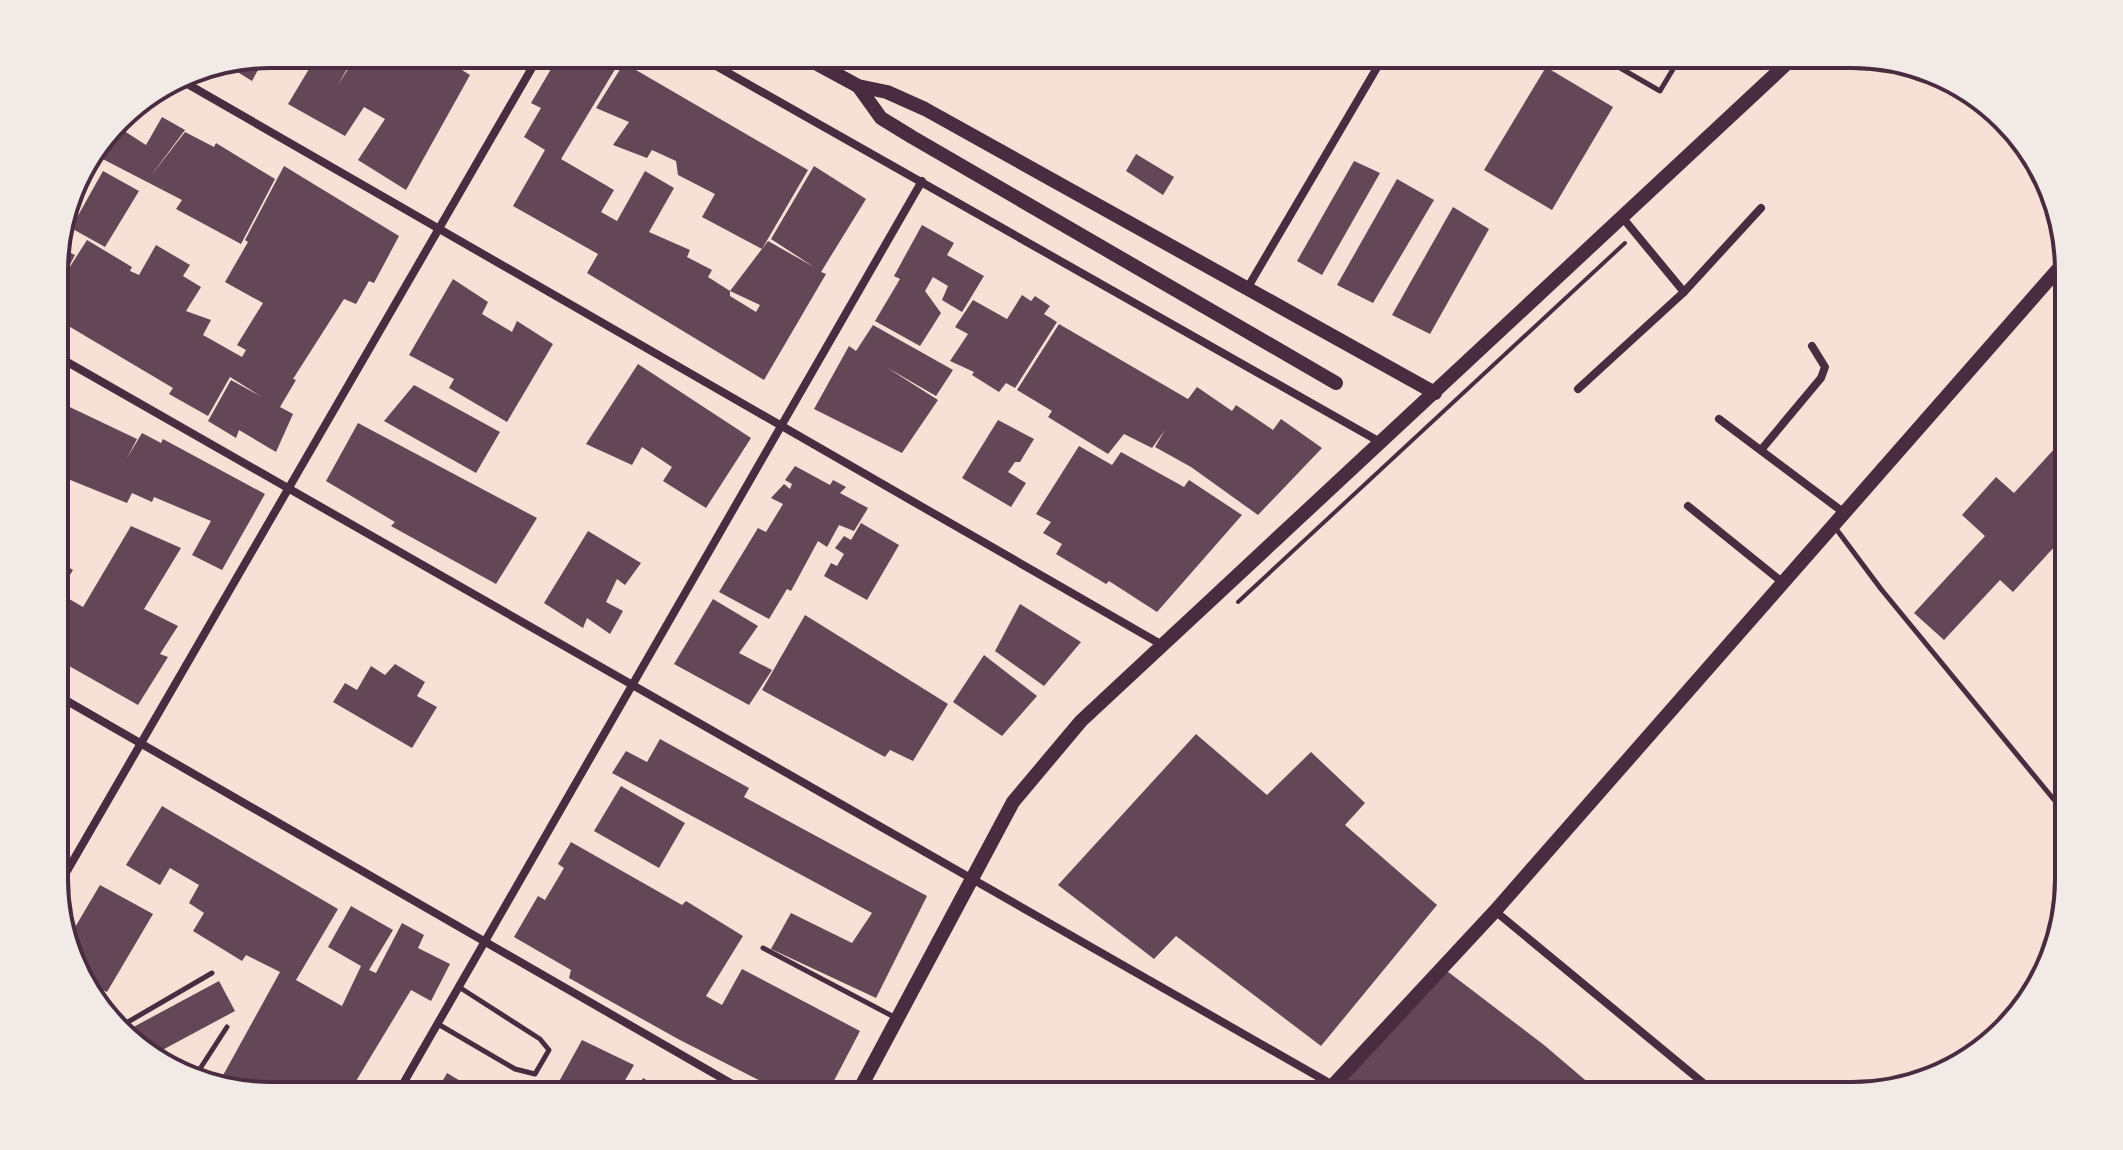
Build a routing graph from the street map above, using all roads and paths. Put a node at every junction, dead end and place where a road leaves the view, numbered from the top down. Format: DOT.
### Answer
graph roads {
  1 [pos="532,68"];
  2 [pos="720,68"];
  3 [pos="825,68"];
  4 [pos="1377,68"];
  5 [pos="1620,68"];
  6 [pos="1674,68"];
  7 [pos="1782,68"];
  8 [pos="189,85"];
  9 [pos="858,86"];
  10 [pos="922,181"];
  11 [pos="1761,208"];
  12 [pos="1621,216"];
  13 [pos="439,229"];
  14 [pos="1635,233"];
  15 [pos="2055,273"];
  16 [pos="1248,287"];
  17 [pos="1684,292"];
  18 [pos="1812,346"];
  19 [pos="68,362"];
  20 [pos="1336,383"];
  21 [pos="1578,389"];
  22 [pos="1435,393"];
  23 [pos="1719,419"];
  24 [pos="782,426"];
  25 [pos="1380,442"];
  26 [pos="1761,450"];
  27 [pos="288,488"];
  28 [pos="1688,506"];
  29 [pos="1843,512"];
  30 [pos="1832,524"];
  31 [pos="1782,582"];
  32 [pos="1227,612"];
  33 [pos="1164,647"];
  34 [pos="633,685"];
  35 [pos="68,701"];
  36 [pos="143,744"];
  37 [pos="2055,801"];
  38 [pos="68,870"];
  39 [pos="972,880"];
  40 [pos="1495,911"];
  41 [pos="485,941"];
  42 [pos="763,948"];
  43 [pos="212,973"];
  44 [pos="459,987"];
  45 [pos="897,1019"];
  46 [pos="127,1022"];
  47 [pos="438,1024"];
  48 [pos="227,1027"];
  49 [pos="200,1069"];
  50 [pos="404,1082"];
  51 [pos="729,1082"];
  52 [pos="863,1082"];
  53 [pos="1314,1082"];
  54 [pos="1335,1082"];
  55 [pos="1702,1082"];
  1 -- 13 [label="street"];
  2 -- 10 [label="street"];
  3 -- 9 [label="main road"];
  4 -- 16 [label="street"];
  5 -- 6 [label="lane"];
  7 -- 12 [label="main road"];
  8 -- 13 [label="street"];
  9 -- 16 [label="main road"];
  9 -- 20 [label="main road"];
  10 -- 24 [label="street"];
  10 -- 25 [label="street"];
  11 -- 17 [label="street"];
  12 -- 14 [label="street"];
  12 -- 22 [label="main road"];
  13 -- 24 [label="street"];
  13 -- 27 [label="street"];
  14 -- 17 [label="street"];
  14 -- 32 [label="path"];
  15 -- 29 [label="main road"];
  16 -- 22 [label="main road"];
  17 -- 21 [label="street"];
  18 -- 26 [label="street"];
  19 -- 27 [label="street"];
  22 -- 25 [label="main road"];
  23 -- 26 [label="street"];
  24 -- 33 [label="street"];
  24 -- 34 [label="street"];
  25 -- 33 [label="main road"];
  26 -- 29 [label="street"];
  27 -- 34 [label="street"];
  27 -- 36 [label="street"];
  28 -- 31 [label="street"];
  29 -- 30 [label="main road"];
  30 -- 31 [label="main road"];
  30 -- 37 [label="lane"];
  31 -- 40 [label="main road"];
  33 -- 39 [label="main road"];
  34 -- 39 [label="street"];
  34 -- 41 [label="street"];
  35 -- 36 [label="street"];
  36 -- 38 [label="street"];
  36 -- 41 [label="street"];
  39 -- 45 [label="main road"];
  39 -- 53 [label="street"];
  40 -- 54 [label="main road"];
  40 -- 55 [label="street"];
  41 -- 44 [label="street"];
  41 -- 51 [label="street"];
  42 -- 45 [label="lane"];
  43 -- 46 [label="lane"];
  44 -- 47 [label="street"];
  44 -- 47 [label="lane"];
  45 -- 52 [label="main road"];
  47 -- 50 [label="street"];
  48 -- 49 [label="lane"];
}
